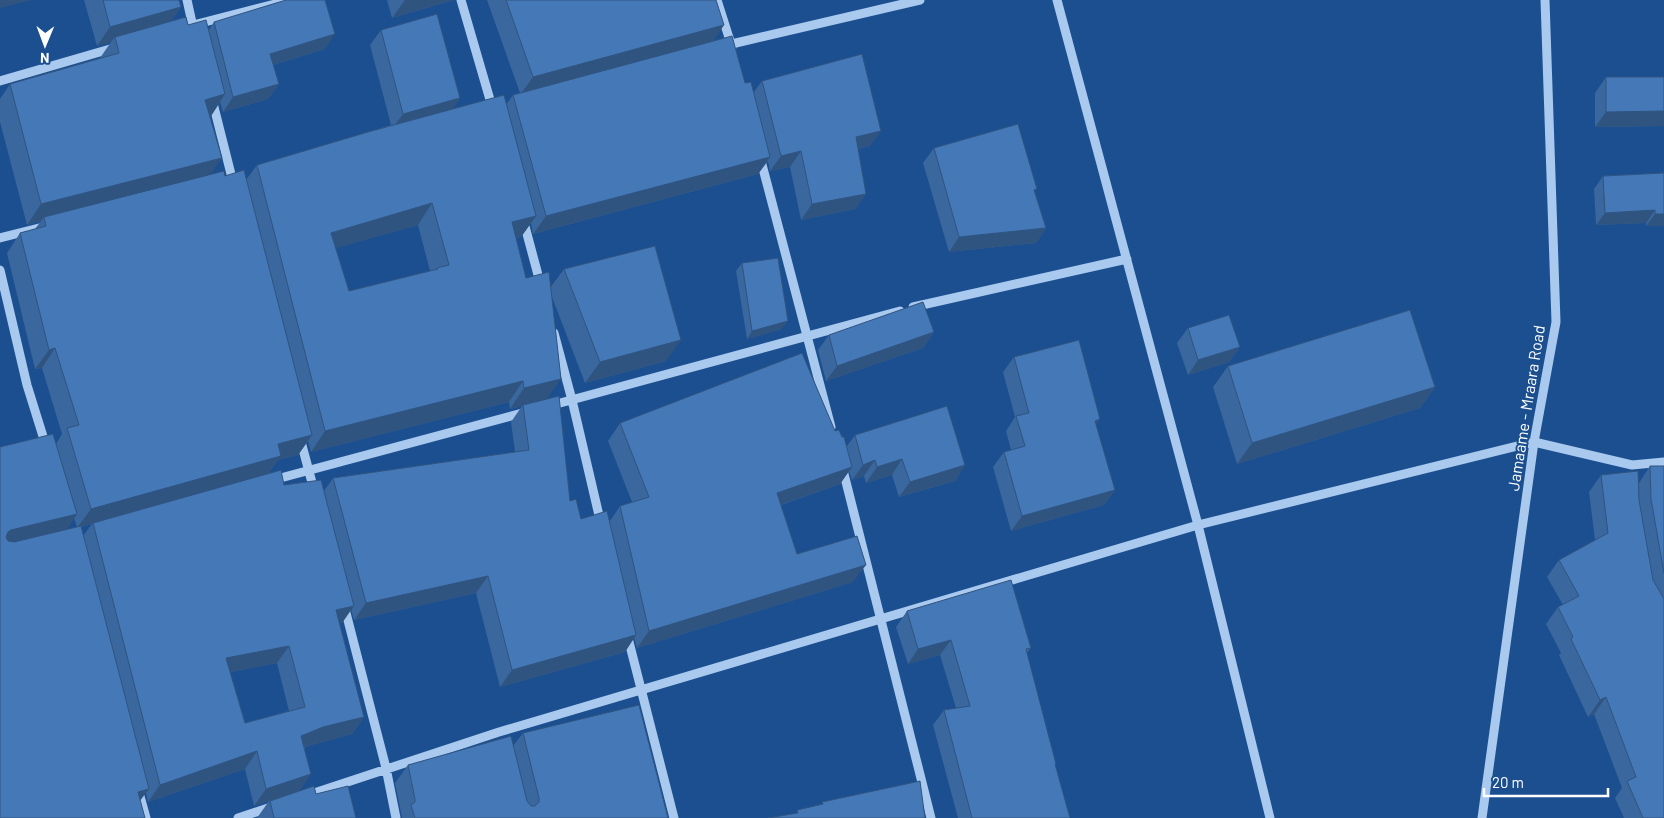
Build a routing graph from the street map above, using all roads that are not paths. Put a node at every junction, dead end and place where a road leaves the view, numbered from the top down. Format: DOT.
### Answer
graph roads {
  1 [pos="187,0"];
  2 [pos="291,0"];
  3 [pos="462,0"];
  4 [pos="717,0"];
  5 [pos="920,0"];
  6 [pos="1057,0"];
  7 [pos="1545,0"];
  8 [pos="188,27"];
  9 [pos="128,44"];
  10 [pos="198,45"];
  11 [pos="732,48"];
  12 [pos="712,49"];
  13 [pos="0,81"];
  14 [pos="210,93"];
  15 [pos="502,106"];
  16 [pos="483,111"];
  17 [pos="494,113"];
  18 [pos="757,145"];
  19 [pos="242,177"];
  20 [pos="232,179"];
  21 [pos="223,182"];
  22 [pos="237,198"];
  23 [pos="521,212"];
  24 [pos="48,226"];
  25 [pos="0,238"];
  26 [pos="1127,259"];
  27 [pos="0,270"];
  28 [pos="544,296"];
  29 [pos="552,324"];
  30 [pos="808,335"];
  31 [pos="572,400"];
  32 [pos="544,407"];
  33 [pos="534,410"];
  34 [pos="299,432"];
  35 [pos="835,439"];
  36 [pos="1534,442"];
  37 [pos="48,451"];
  38 [pos="840,458"];
  39 [pos="1664,462"];
  40 [pos="309,470"];
  41 [pos="262,483"];
  42 [pos="316,499"];
  43 [pos="1198,525"];
  44 [pos="604,535"];
  45 [pos="341,595"];
  46 [pos="881,619"];
  47 [pos="624,623"];
  48 [pos="640,690"];
  49 [pos="499,732"];
  50 [pos="502,742"];
  51 [pos="386,768"];
  52 [pos="136,780"];
  53 [pos="294,799"];
  54 [pos="284,802"];
  55 [pos="146,818"];
  56 [pos="238,818"];
  57 [pos="396,818"];
  58 [pos="674,818"];
  59 [pos="931,818"];
  60 [pos="1270,818"];
  61 [pos="1482,818"];
  1 -- 8 [label="street"];
  2 -- 8 [label="street"];
  3 -- 17 [label="street"];
  4 -- 11 [label="street"];
  5 -- 11 [label="street"];
  6 -- 26 [label="street"];
  7 -- 36 [label="street, Jamaame - Mraara Road"];
  8 -- 10 [label="street"];
  9 -- 13 [label="street"];
  11 -- 12 [label="street"];
  14 -- 20 [label="street"];
  15 -- 17 [label="street"];
  16 -- 17 [label="street"];
  18 -- 30 [label="street"];
  19 -- 20 [label="street"];
  20 -- 21 [label="street"];
  20 -- 22 [label="street"];
  23 -- 28 [label="street"];
  24 -- 25 [label="street"];
  26 -- 30 [label="street"];
  26 -- 43 [label="street"];
  27 -- 37 [label="street"];
  29 -- 31 [label="street"];
  30 -- 31 [label="street"];
  30 -- 35 [label="street"];
  31 -- 32 [label="street"];
  31 -- 44 [label="street"];
  33 -- 40 [label="street"];
  34 -- 40 [label="street"];
  36 -- 39 [label="street"];
  36 -- 43 [label="street"];
  36 -- 61 [label="street, Jamaame - Mraara Road"];
  38 -- 46 [label="street"];
  40 -- 41 [label="street"];
  40 -- 42 [label="street"];
  43 -- 46 [label="street"];
  43 -- 60 [label="street"];
  45 -- 51 [label="street"];
  46 -- 48 [label="street"];
  46 -- 59 [label="street"];
  47 -- 48 [label="street"];
  48 -- 49 [label="street"];
  48 -- 58 [label="street"];
  49 -- 50 [label="street"];
  49 -- 51 [label="street"];
  51 -- 53 [label="street"];
  51 -- 57 [label="street"];
  52 -- 55 [label="street"];
  54 -- 56 [label="street"];
}
